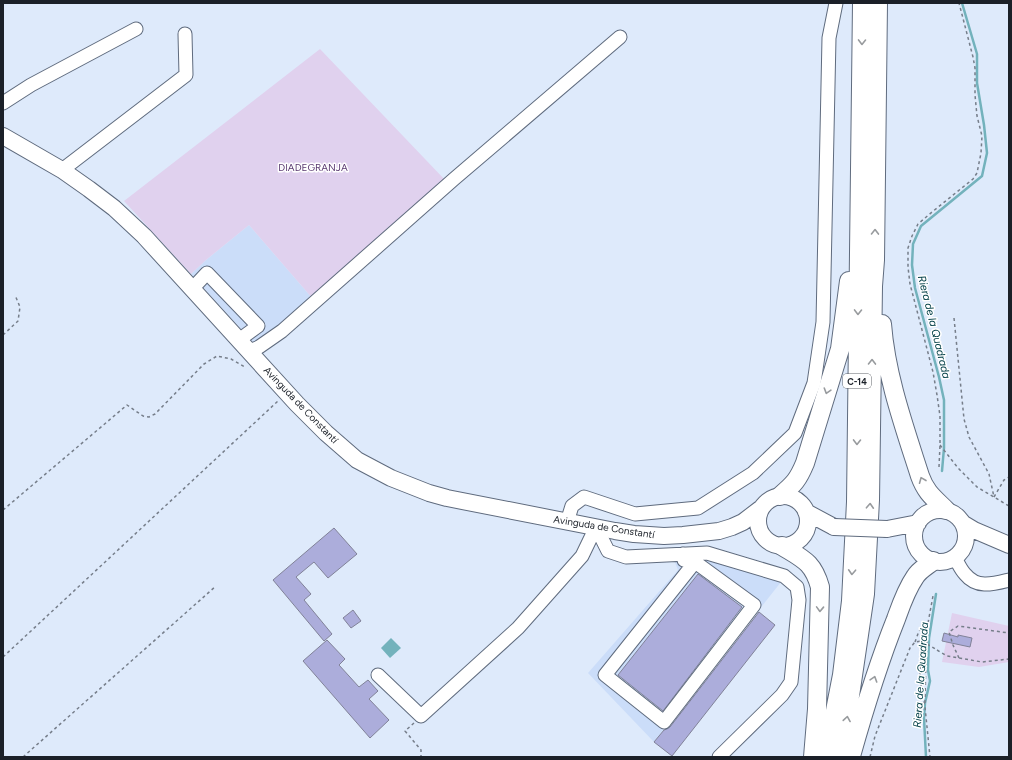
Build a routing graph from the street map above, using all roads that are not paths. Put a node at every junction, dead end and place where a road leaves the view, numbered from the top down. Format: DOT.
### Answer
graph roads {
  1 [pos="836,3"];
  2 [pos="862,3"];
  3 [pos="878,3"];
  4 [pos="136,29"];
  5 [pos="186,34"];
  6 [pos="620,37"];
  7 [pos="3,103"];
  8 [pos="861,117"];
  9 [pos="3,136"];
  10 [pos="62,170"];
  11 [pos="875,260"];
  12 [pos="192,289"];
  13 [pos="244,346"];
  14 [pos="780,496"];
  15 [pos="760,509"];
  16 [pos="946,510"];
  17 [pos="806,512"];
  18 [pos="567,522"];
  19 [pos="918,523"];
  20 [pos="964,524"];
  21 [pos="596,527"];
  22 [pos="834,527"];
  23 [pos="887,529"];
  24 [pos="719,531"];
  25 [pos="803,535"];
  26 [pos="764,537"];
  27 [pos="914,541"];
  28 [pos="1003,543"];
  29 [pos="782,546"];
  30 [pos="684,554"];
  31 [pos="959,554"];
  32 [pos="933,561"];
  33 [pos="694,562"];
  34 [pos="1009,580"];
  35 [pos="378,675"];
  36 [pos="719,757"];
  37 [pos="813,757"];
  38 [pos="826,757"];
  39 [pos="840,757"];
  40 [pos="851,757"];
  1 -- 18 [label="street"];
  2 -- 8 [label="highway, C-14, one-way"];
  11 -- 3 [label="highway, C-14, one-way"];
  4 -- 7 [label="street"];
  5 -- 10 [label="street"];
  6 -- 13 [label="street"];
  8 -- 14 [label="highway, one-way"];
  8 -- 38 [label="highway, C-14, one-way"];
  9 -- 10 [label="main road, Avinguda de Constantí"];
  10 -- 12 [label="main road, Avinguda de Constantí"];
  16 -- 11 [label="highway, one-way"];
  39 -- 11 [label="highway, C-14, one-way"];
  12 -- 13 [label="main road, Avinguda de Constantí"];
  12 -- 13 [label="street"];
  13 -- 18 [label="main road, Avinguda de Constantí"];
  14 -- 15 [label="main road"];
  14 -- 17 [label="main road"];
  15 -- 24 [label="main road"];
  15 -- 26 [label="main road"];
  16 -- 19 [label="main road"];
  16 -- 20 [label="main road"];
  17 -- 22 [label="main road"];
  17 -- 25 [label="main road"];
  18 -- 21 [label="main road, Avinguda de Constantí"];
  19 -- 23 [label="main road"];
  19 -- 27 [label="main road"];
  20 -- 28 [label="main road"];
  20 -- 31 [label="main road"];
  21 -- 24 [label="main road, Avinguda de Constantí"];
  21 -- 30 [label="street"];
  21 -- 35 [label="street"];
  22 -- 23 [label="main road, bridge"];
  22 -- 25 [label="main road"];
  23 -- 27 [label="main road"];
  24 -- 26 [label="main road"];
  25 -- 29 [label="main road"];
  26 -- 29 [label="main road"];
  27 -- 32 [label="main road"];
  28 -- 31 [label="main road"];
  29 -- 37 [label="highway, one-way"];
  30 -- 33 [label="street"];
  30 -- 36 [label="street"];
  31 -- 32 [label="main road"];
  31 -- 34 [label="street"];
  40 -- 32 [label="highway, one-way"];
  33 -- 33 [label="street"];
}
